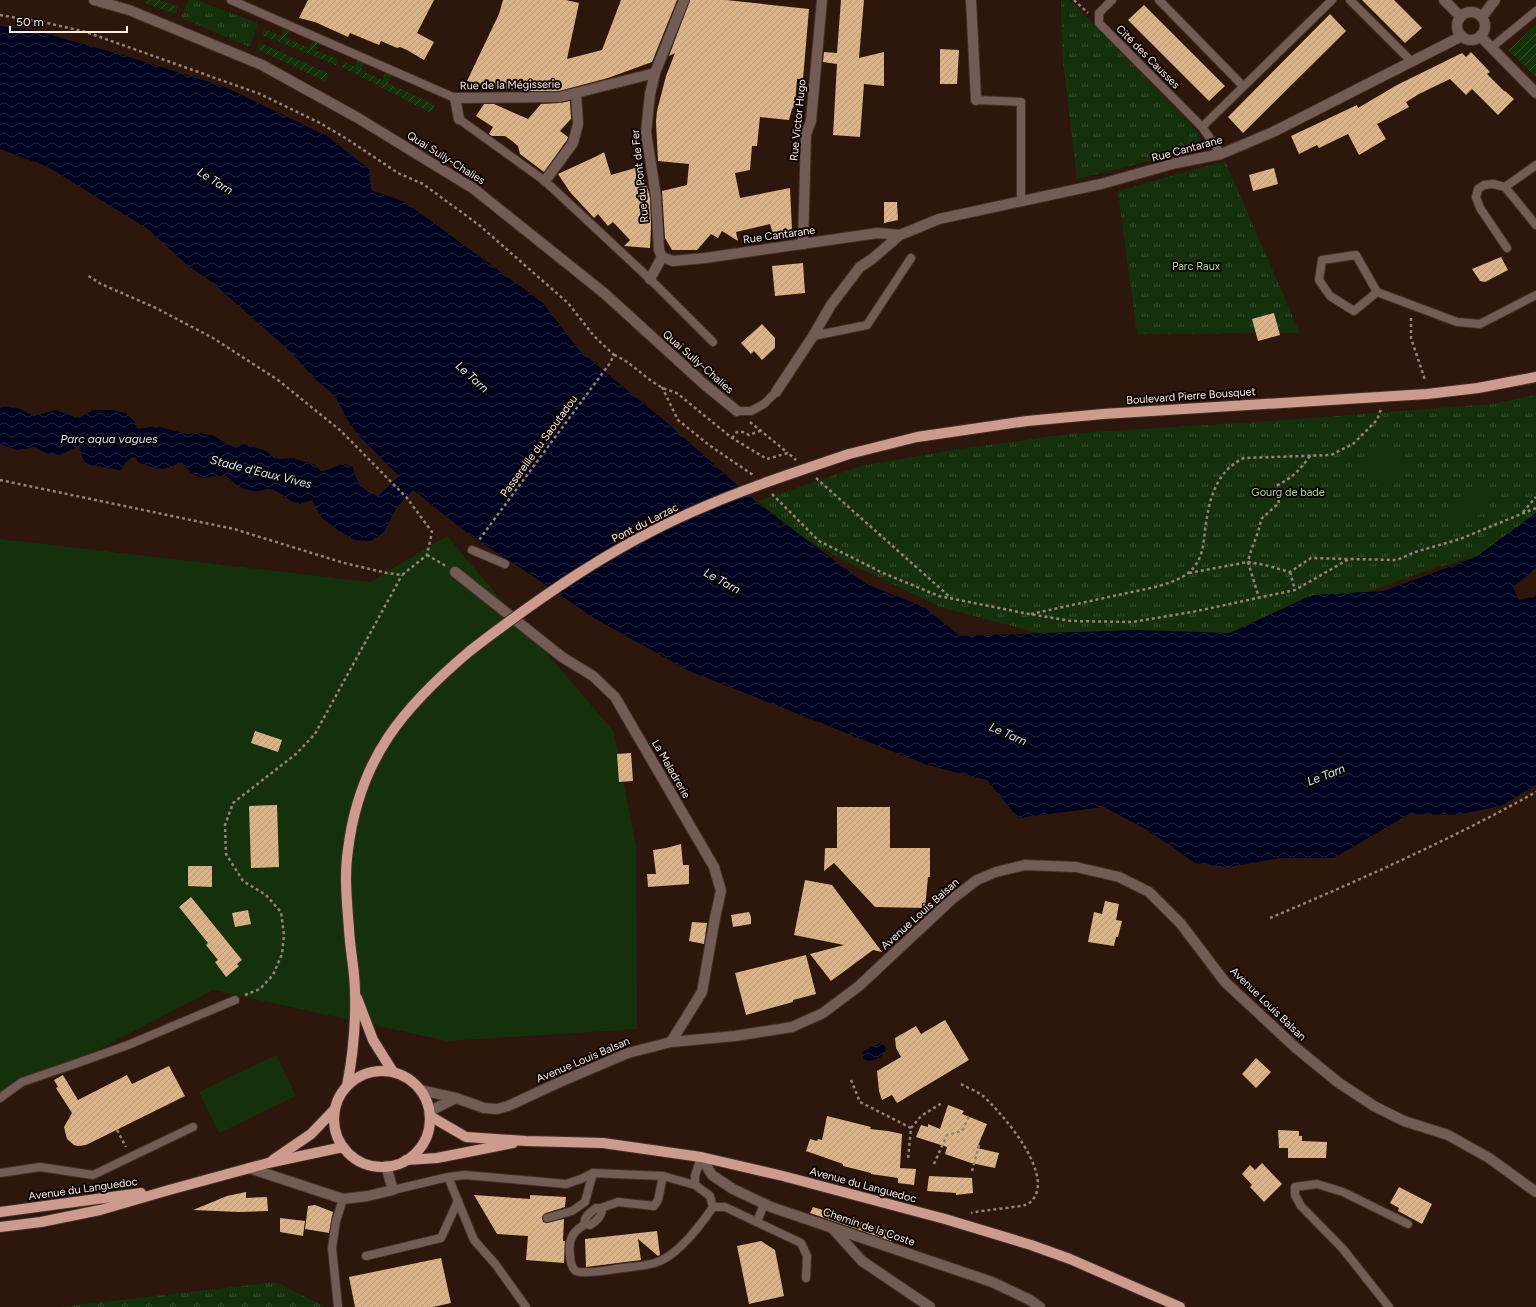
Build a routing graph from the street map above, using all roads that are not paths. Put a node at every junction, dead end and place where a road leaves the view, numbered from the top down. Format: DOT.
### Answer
graph roads {
  1 [pos="94,0"];
  2 [pos="231,0"];
  3 [pos="684,0"];
  4 [pos="822,0"];
  5 [pos="971,0"];
  6 [pos="1112,0"];
  7 [pos="1159,0"];
  8 [pos="1332,0"];
  9 [pos="1350,0"];
  10 [pos="1444,0"];
  11 [pos="1496,0"];
  12 [pos="1536,11"];
  13 [pos="1460,16"];
  14 [pos="1482,17"];
  15 [pos="1462,36"];
  16 [pos="1480,36"];
  17 [pos="1492,47"];
  18 [pos="1411,61"];
  19 [pos="655,73"];
  20 [pos="1243,86"];
  21 [pos="576,93"];
  22 [pos="1536,93"];
  23 [pos="455,98"];
  24 [pos="976,100"];
  25 [pos="459,119"];
  26 [pos="1202,127"];
  27 [pos="1220,154"];
  28 [pos="1536,165"];
  29 [pos="545,181"];
  30 [pos="1505,187"];
  31 [pos="1021,202"];
  32 [pos="1536,224"];
  33 [pos="900,235"];
  34 [pos="803,244"];
  35 [pos="1508,248"];
  36 [pos="662,257"];
  37 [pos="911,258"];
  38 [pos="650,279"];
  39 [pos="1377,292"];
  40 [pos="1536,294"];
  41 [pos="814,336"];
  42 [pos="713,342"];
  43 [pos="1536,377"];
  44 [pos="776,392"];
  45 [pos="737,411"];
  46 [pos="849,454"];
  47 [pos="472,550"];
  48 [pos="505,564"];
  49 [pos="455,572"];
  50 [pos="355,992"];
  51 [pos="235,1000"];
  52 [pos="671,1042"];
  53 [pos="393,1072"];
  54 [pos="347,1086"];
  55 [pos="421,1090"];
  56 [pos="0,1098"];
  57 [pos="456,1098"];
  58 [pos="335,1109"];
  59 [pos="430,1114"];
  60 [pos="193,1127"];
  61 [pos="526,1140"];
  62 [pos="344,1147"];
  63 [pos="701,1157"];
  64 [pos="406,1160"];
  65 [pos="268,1163"];
  66 [pos="386,1166"];
  67 [pos="249,1168"];
  68 [pos="0,1173"];
  69 [pos="593,1173"];
  70 [pos="663,1176"];
  71 [pos="448,1177"];
  72 [pos="695,1185"];
  73 [pos="169,1190"];
  74 [pos="393,1190"];
  75 [pos="1536,1192"];
  76 [pos="343,1199"];
  77 [pos="458,1201"];
  78 [pos="764,1204"];
  79 [pos="714,1207"];
  80 [pos="0,1212"];
  81 [pos="547,1218"];
  82 [pos="757,1222"];
  83 [pos="1408,1224"];
  84 [pos="0,1226"];
  85 [pos="832,1227"];
  86 [pos="366,1256"];
  87 [pos="806,1278"];
  88 [pos="338,1307"];
  89 [pos="526,1307"];
  90 [pos="930,1307"];
  91 [pos="1040,1307"];
  92 [pos="1180,1307"];
  93 [pos="1389,1307"];
  1 -- 45 [label="street, Quai Sully-Chalies"];
  2 -- 23 [label="lane"];
  3 -- 19 [label="street, Rue du Pont de Fer"];
  4 -- 34 [label="street, Rue Victor Hugo"];
  5 -- 24 [label="street"];
  6 -- 26 [label="lane, Cité des Causses"];
  7 -- 20 [label="lane"];
  8 -- 20 [label="lane"];
  9 -- 18 [label="lane"];
  10 -- 13 [label="street"];
  11 -- 14 [label="street"];
  12 -- 17 [label="lane"];
  13 -- 14 [label="street"];
  13 -- 15 [label="street"];
  14 -- 16 [label="street"];
  15 -- 16 [label="street"];
  15 -- 18 [label="street, Rue Cantarane"];
  16 -- 17 [label="street"];
  17 -- 22 [label="street"];
  18 -- 27 [label="street, Rue Cantarane"];
  19 -- 21 [label="street, Rue de la Mégisserie"];
  19 -- 36 [label="street, Rue du Pont de Fer"];
  20 -- 26 [label="lane"];
  21 -- 23 [label="street, Rue de la Mégisserie"];
  21 -- 29 [label="street"];
  23 -- 25 [label="street, Rue de la Mégisserie"];
  24 -- 31 [label="lane"];
  25 -- 29 [label="lane"];
  26 -- 27 [label="lane, Cité des Causses"];
  27 -- 31 [label="street, Rue Cantarane"];
  28 -- 30 [label="lane"];
  29 -- 38 [label="lane"];
  30 -- 32 [label="lane"];
  30 -- 35 [label="lane"];
  31 -- 33 [label="street, Rue Cantarane"];
  33 -- 34 [label="street, Rue Cantarane"];
  33 -- 41 [label="street, Rue Cantarane"];
  34 -- 36 [label="street, Rue Cantarane"];
  36 -- 38 [label="street"];
  37 -- 41 [label="lane"];
  38 -- 42 [label="lane"];
  39 -- 39 [label="lane"];
  39 -- 40 [label="lane"];
  41 -- 44 [label="street, Rue Cantarane"];
  43 -- 46 [label="main road, Boulevard Pierre Bousquet"];
  44 -- 45 [label="lane"];
  46 -- 50 [label="main road, Pont du Larzac, bridge"];
  47 -- 48 [label="lane"];
  49 -- 52 [label="street, La Maladrerie"];
  50 -- 53 [label="main road"];
  50 -- 54 [label="main road"];
  51 -- 56 [label="lane"];
  52 -- 57 [label="street, Avenue Louis Balsan"];
  52 -- 75 [label="street, Avenue Louis Balsan"];
  53 -- 54 [label="main road"];
  53 -- 55 [label="main road"];
  54 -- 58 [label="main road"];
  55 -- 57 [label="street, Avenue Louis Balsan"];
  55 -- 59 [label="main road"];
  57 -- 59 [label="street"];
  58 -- 62 [label="main road"];
  58 -- 65 [label="main road, Avenue du Languedoc"];
  59 -- 61 [label="main road, Avenue du Languedoc"];
  59 -- 64 [label="main road"];
  60 -- 68 [label="lane"];
  61 -- 63 [label="main road, Avenue du Languedoc"];
  61 -- 64 [label="main road, Avenue du Languedoc"];
  62 -- 65 [label="main road, Avenue du Languedoc"];
  62 -- 66 [label="main road"];
  63 -- 72 [label="lane"];
  63 -- 78 [label="street, Chemin de la Coste"];
  63 -- 92 [label="main road, Avenue du Languedoc"];
  64 -- 66 [label="main road"];
  65 -- 67 [label="main road, Avenue du Languedoc"];
  66 -- 74 [label="street"];
  67 -- 73 [label="main road, Avenue du Languedoc"];
  67 -- 76 [label="street"];
  69 -- 70 [label="lane"];
  69 -- 71 [label="lane"];
  69 -- 81 [label="lane"];
  70 -- 72 [label="lane"];
  70 -- 79 [label="lane"];
  71 -- 74 [label="lane"];
  71 -- 77 [label="lane"];
  72 -- 79 [label="lane"];
  73 -- 80 [label="main road, Avenue du Languedoc"];
  73 -- 84 [label="main road, Avenue du Languedoc"];
  74 -- 76 [label="street"];
  76 -- 88 [label="lane"];
  77 -- 86 [label="lane"];
  77 -- 89 [label="lane"];
  78 -- 82 [label="lane"];
  78 -- 85 [label="street, Chemin de la Coste"];
  79 -- 82 [label="lane"];
  82 -- 87 [label="lane"];
  83 -- 93 [label="lane"];
  85 -- 90 [label="street"];
  85 -- 91 [label="street, Chemin de la Coste"];
}
